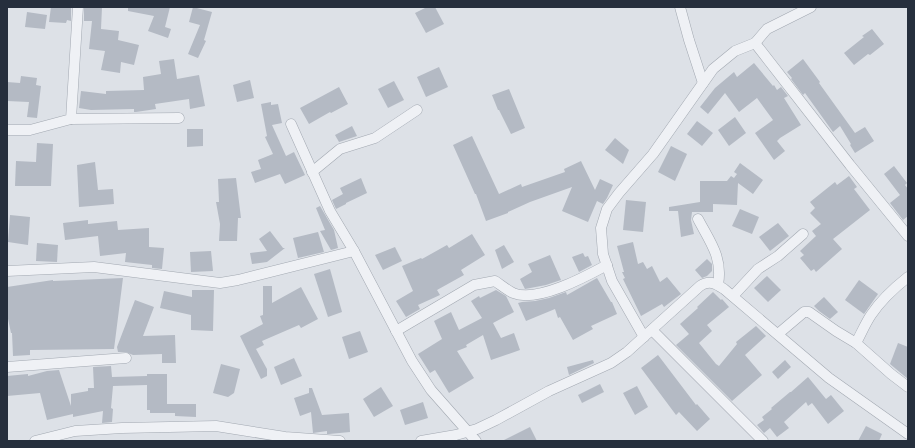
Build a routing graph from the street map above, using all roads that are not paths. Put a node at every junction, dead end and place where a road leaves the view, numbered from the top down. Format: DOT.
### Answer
graph roads {
  1 [pos="78,7"];
  2 [pos="680,7"];
  3 [pos="811,7"];
  4 [pos="755,43"];
  5 [pos="703,83"];
  6 [pos="417,110"];
  7 [pos="179,118"];
  8 [pos="71,119"];
  9 [pos="291,124"];
  10 [pos="7,130"];
  11 [pos="312,172"];
  12 [pos="698,219"];
  13 [pos="803,234"];
  14 [pos="908,236"];
  15 [pos="354,251"];
  16 [pos="607,265"];
  17 [pos="7,271"];
  18 [pos="908,277"];
  19 [pos="718,285"];
  20 [pos="732,296"];
  21 [pos="652,330"];
  22 [pos="396,331"];
  23 [pos="778,334"];
  24 [pos="644,337"];
  25 [pos="856,343"];
  26 [pos="126,358"];
  27 [pos="7,367"];
  28 [pos="908,387"];
  29 [pos="468,432"];
  30 [pos="908,434"];
  31 [pos="35,441"];
  32 [pos="335,441"];
  33 [pos="421,441"];
  34 [pos="476,441"];
  35 [pos="763,441"];
  1 -- 8 [label="street"];
  2 -- 5 [label="street"];
  3 -- 4 [label="street"];
  4 -- 5 [label="street"];
  4 -- 14 [label="street"];
  5 -- 16 [label="street"];
  6 -- 11 [label="street"];
  7 -- 8 [label="street"];
  8 -- 10 [label="street"];
  9 -- 11 [label="street"];
  11 -- 15 [label="street"];
  12 -- 19 [label="street"];
  13 -- 20 [label="street"];
  15 -- 17 [label="street"];
  15 -- 22 [label="street"];
  16 -- 22 [label="street"];
  16 -- 24 [label="street"];
  18 -- 25 [label="street"];
  19 -- 20 [label="street"];
  19 -- 21 [label="street"];
  20 -- 23 [label="street"];
  21 -- 24 [label="street"];
  21 -- 35 [label="street"];
  22 -- 29 [label="street"];
  23 -- 25 [label="street"];
  23 -- 30 [label="street"];
  24 -- 29 [label="street"];
  25 -- 28 [label="street"];
  26 -- 27 [label="street"];
  29 -- 33 [label="street"];
  29 -- 34 [label="street"];
  31 -- 32 [label="street"];
}
